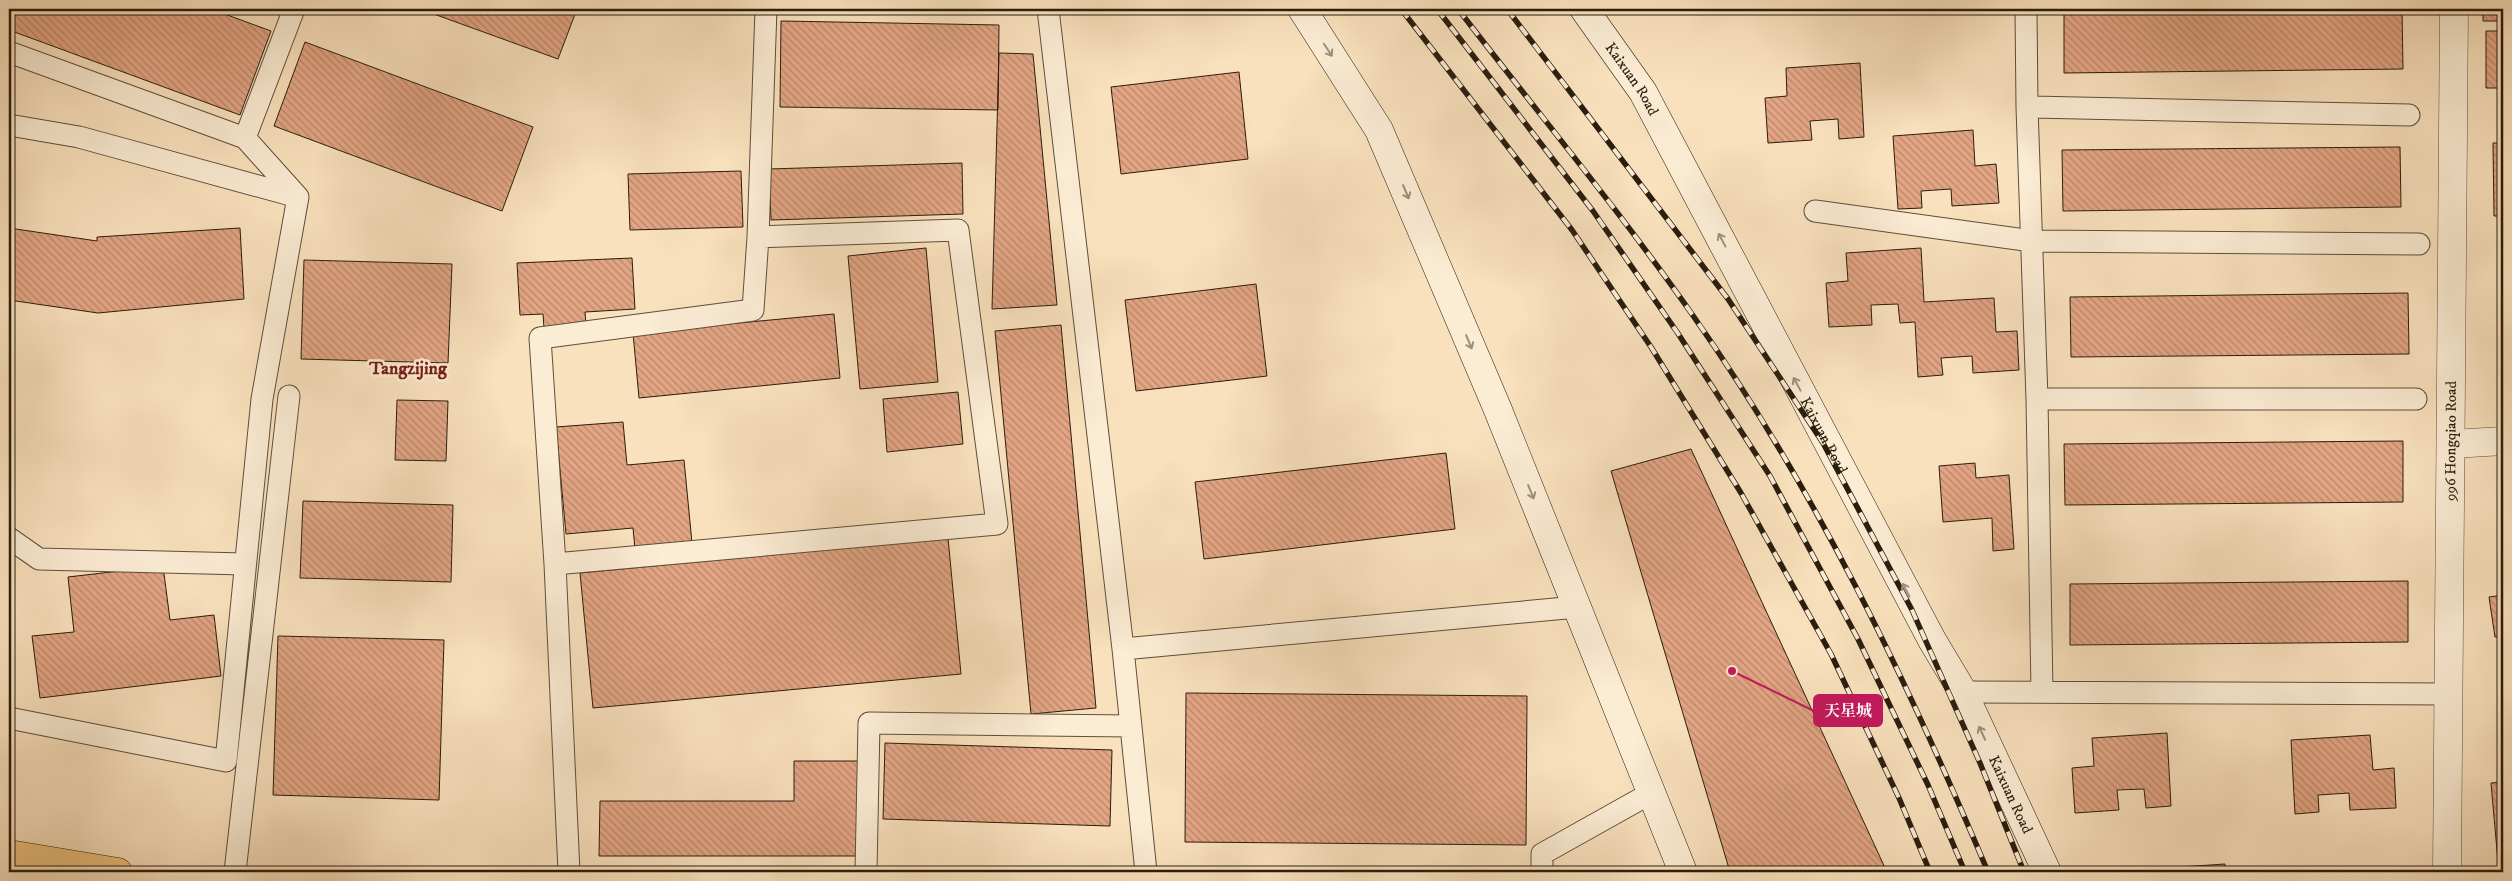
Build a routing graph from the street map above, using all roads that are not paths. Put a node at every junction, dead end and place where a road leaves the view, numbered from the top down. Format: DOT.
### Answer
graph roads {
  1 [pos="294,9"];
  2 [pos="766,9"];
  3 [pos="1048,9"];
  4 [pos="1302,9"];
  5 [pos="1584,9"];
  6 [pos="2026,9"];
  7 [pos="2454,9"];
  8 [pos="9,52"];
  9 [pos="2027,107"];
  10 [pos="2409,115"];
  11 [pos="9,125"];
  12 [pos="245,138"];
  13 [pos="298,198"];
  14 [pos="1815,212"];
  15 [pos="758,238"];
  16 [pos="2032,241"];
  17 [pos="2418,244"];
  18 [pos="289,396"];
  19 [pos="2037,399"];
  20 [pos="2416,399"];
  21 [pos="2503,441"];
  22 [pos="2452,444"];
  23 [pos="9,538"];
  24 [pos="245,564"];
  25 [pos="555,564"];
  26 [pos="1577,607"];
  27 [pos="1123,649"];
  28 [pos="1963,692"];
  29 [pos="2042,692"];
  30 [pos="2449,694"];
  31 [pos="9,718"];
  32 [pos="1131,726"];
  33 [pos="1651,793"];
  34 [pos="9,854"];
  35 [pos="118,872"];
  36 [pos="235,872"];
  37 [pos="569,872"];
  38 [pos="866,872"];
  39 [pos="1146,872"];
  40 [pos="1542,872"];
  41 [pos="1683,872"];
  42 [pos="2047,872"];
  43 [pos="2447,872"];
  1 -- 12 [label="lane"];
  2 -- 15 [label="lane"];
  3 -- 27 [label="lane"];
  4 -- 26 [label="street, one-way"];
  28 -- 5 [label="street, Kaixuan Road, one-way"];
  6 -- 9 [label="lane"];
  7 -- 22 [label="street, 996 Hongqiao Road"];
  8 -- 12 [label="lane"];
  9 -- 10 [label="lane"];
  9 -- 16 [label="lane"];
  11 -- 13 [label="lane"];
  12 -- 13 [label="lane"];
  13 -- 24 [label="lane"];
  14 -- 16 [label="lane"];
  15 -- 25 [label="lane"];
  15 -- 25 [label="lane"];
  16 -- 17 [label="lane"];
  16 -- 19 [label="lane"];
  18 -- 36 [label="lane"];
  19 -- 20 [label="lane"];
  19 -- 29 [label="lane"];
  21 -- 22 [label="street"];
  22 -- 30 [label="street, 996 Hongqiao Road"];
  23 -- 24 [label="lane"];
  24 -- 31 [label="lane"];
  25 -- 37 [label="lane"];
  26 -- 27 [label="lane"];
  26 -- 33 [label="street"];
  27 -- 32 [label="lane"];
  28 -- 29 [label="lane"];
  42 -- 28 [label="street, Kaixuan Road, one-way"];
  29 -- 30 [label="lane"];
  30 -- 43 [label="street, 996 Hongqiao Road"];
  32 -- 38 [label="lane"];
  32 -- 39 [label="lane"];
  33 -- 40 [label="lane"];
  33 -- 41 [label="street"];
  34 -- 35 [label="main road"];
}
